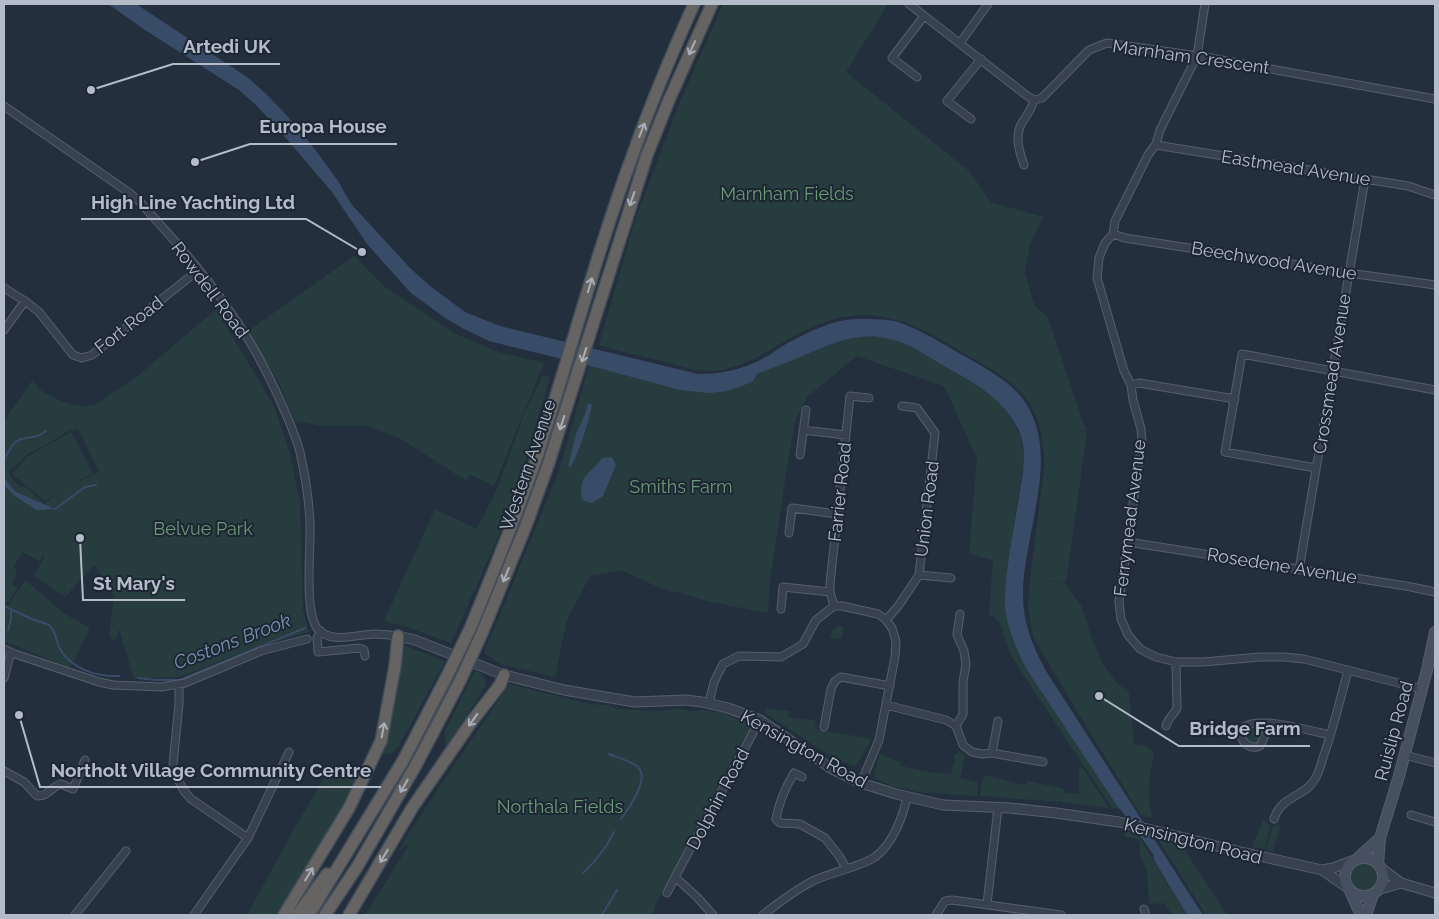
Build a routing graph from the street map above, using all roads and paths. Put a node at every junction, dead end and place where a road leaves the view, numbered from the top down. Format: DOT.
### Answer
graph roads {
  1 [pos="694,4"];
  2 [pos="712,4"];
  3 [pos="908,4"];
  4 [pos="988,4"];
  5 [pos="1205,4"];
  6 [pos="924,16"];
  7 [pos="960,43"];
  8 [pos="1197,56"];
  9 [pos="981,59"];
  10 [pos="917,76"];
  11 [pos="1435,99"];
  12 [pos="1034,100"];
  13 [pos="4,106"];
  14 [pos="971,119"];
  15 [pos="1156,144"];
  16 [pos="1024,165"];
  17 [pos="1365,179"];
  18 [pos="1435,195"];
  19 [pos="1113,234"];
  20 [pos="1349,273"];
  21 [pos="192,275"];
  22 [pos="1435,285"];
  23 [pos="4,288"];
  24 [pos="25,301"];
  25 [pos="4,330"];
  26 [pos="1332,370"];
  27 [pos="1131,385"];
  28 [pos="1435,390"];
  29 [pos="869,398"];
  30 [pos="1235,399"];
  31 [pos="902,406"];
  32 [pos="806,410"];
  33 [pos="803,430"];
  34 [pos="846,435"];
  35 [pos="800,455"];
  36 [pos="1316,468"];
  37 [pos="837,514"];
  38 [pos="789,533"];
  39 [pos="1128,542"];
  40 [pos="1300,570"];
  41 [pos="919,575"];
  42 [pos="951,578"];
  43 [pos="830,592"];
  44 [pos="1435,592"];
  45 [pos="834,606"];
  46 [pos="780,609"];
  47 [pos="960,614"];
  48 [pos="886,620"];
  49 [pos="320,631"];
  50 [pos="1435,632"];
  51 [pos="398,636"];
  52 [pos="307,639"];
  53 [pos="4,649"];
  54 [pos="11,652"];
  55 [pos="365,656"];
  56 [pos="1176,662"];
  57 [pos="1348,670"];
  58 [pos="504,675"];
  59 [pos="4,678"];
  60 [pos="179,685"];
  61 [pos="890,686"];
  62 [pos="1422,689"];
  63 [pos="709,703"];
  64 [pos="886,705"];
  65 [pos="760,720"];
  66 [pos="998,721"];
  67 [pos="1270,723"];
  68 [pos="956,726"];
  69 [pos="1166,726"];
  70 [pos="824,727"];
  71 [pos="1330,735"];
  72 [pos="289,752"];
  73 [pos="992,753"];
  74 [pos="1405,755"];
  75 [pos="85,760"];
  76 [pos="1043,762"];
  77 [pos="1435,763"];
  78 [pos="4,771"];
  79 [pos="802,777"];
  80 [pos="861,783"];
  81 [pos="907,797"];
  82 [pos="998,808"];
  83 [pos="374,810"];
  84 [pos="1411,815"];
  85 [pos="1274,819"];
  86 [pos="1435,822"];
  87 [pos="248,838"];
  88 [pos="1380,838"];
  89 [pos="126,851"];
  90 [pos="1355,859"];
  91 [pos="1380,866"];
  92 [pos="357,867"];
  93 [pos="846,868"];
  94 [pos="1322,870"];
  95 [pos="676,877"];
  96 [pos="1401,883"];
  97 [pos="1349,890"];
  98 [pos="1375,892"];
  99 [pos="667,893"];
  100 [pos="1435,893"];
  101 [pos="987,904"];
  102 [pos="767,914"];
  103 [pos="75,915"];
  104 [pos="194,915"];
  105 [pos="284,915"];
  106 [pos="297,915"];
  107 [pos="309,915"];
  108 [pos="325,915"];
  109 [pos="331,915"];
  110 [pos="349,915"];
  111 [pos="713,915"];
  112 [pos="936,915"];
  113 [pos="1061,915"];
  114 [pos="1361,915"];
  115 [pos="1366,915"];
  83 -- 1 [label="highway, Western Avenue, one-way, bridge"];
  2 -- 92 [label="highway, Western Avenue, one-way, bridge"];
  3 -- 6 [label="street"];
  4 -- 7 [label="street"];
  5 -- 8 [label="street, Ferrymead Avenue"];
  6 -- 7 [label="street"];
  6 -- 10 [label="street"];
  7 -- 9 [label="street"];
  8 -- 11 [label="street, Marnham Crescent"];
  8 -- 12 [label="street, Marnham Crescent"];
  8 -- 15 [label="street, Ferrymead Avenue"];
  9 -- 12 [label="street"];
  9 -- 14 [label="street"];
  12 -- 16 [label="street"];
  13 -- 49 [label="street, Rowdell Road"];
  15 -- 17 [label="street, Eastmead Avenue"];
  15 -- 19 [label="street, Ferrymead Avenue"];
  17 -- 18 [label="street, Eastmead Avenue"];
  17 -- 20 [label="street, Crossmead Avenue"];
  19 -- 20 [label="street, Beechwood Avenue"];
  19 -- 27 [label="street, Ferrymead Avenue"];
  20 -- 22 [label="street, Beechwood Avenue"];
  20 -- 26 [label="street, Crossmead Avenue"];
  21 -- 24 [label="street, Fort Road"];
  23 -- 24 [label="street"];
  24 -- 25 [label="street"];
  26 -- 28 [label="street"];
  26 -- 30 [label="street"];
  26 -- 36 [label="street, Crossmead Avenue"];
  27 -- 30 [label="street"];
  27 -- 39 [label="street, Ferrymead Avenue"];
  29 -- 34 [label="street, Farrier Road"];
  30 -- 36 [label="street"];
  31 -- 41 [label="street, Union Road"];
  32 -- 33 [label="street"];
  33 -- 34 [label="street"];
  33 -- 35 [label="street"];
  34 -- 37 [label="street, Farrier Road"];
  36 -- 40 [label="street, Crossmead Avenue"];
  37 -- 38 [label="street"];
  37 -- 43 [label="street, Farrier Road"];
  39 -- 40 [label="street, Rosedene Avenue"];
  39 -- 56 [label="street, Ferrymead Avenue"];
  40 -- 44 [label="street, Rosedene Avenue"];
  41 -- 42 [label="street"];
  41 -- 48 [label="street, Union Road"];
  43 -- 45 [label="street, Farrier Road"];
  43 -- 46 [label="street"];
  45 -- 48 [label="street"];
  45 -- 63 [label="street"];
  47 -- 68 [label="street"];
  48 -- 61 [label="street"];
  49 -- 51 [label="street, Kensington Road"];
  49 -- 55 [label="street"];
  50 -- 62 [label="main road, Ruislip Road"];
  51 -- 58 [label="street, Kensington Road"];
  105 -- 51 [label="highway, one-way"];
  52 -- 60 [label="street"];
  53 -- 54 [label="street"];
  54 -- 59 [label="street"];
  54 -- 60 [label="street"];
  56 -- 57 [label="street, Ferrymead Avenue"];
  56 -- 69 [label="street"];
  57 -- 62 [label="street, Ferrymead Avenue"];
  57 -- 71 [label="street"];
  58 -- 63 [label="street, Kensington Road"];
  58 -- 110 [label="highway, one-way"];
  60 -- 87 [label="street"];
  61 -- 64 [label="street"];
  61 -- 70 [label="street"];
  62 -- 74 [label="main road, Ruislip Road"];
  63 -- 65 [label="street, Kensington Road"];
  64 -- 68 [label="street"];
  64 -- 80 [label="street"];
  65 -- 80 [label="street, Kensington Road"];
  65 -- 95 [label="street, Dolphin Road"];
  66 -- 73 [label="street"];
  67 -- 67 [label="street"];
  67 -- 71 [label="street"];
  68 -- 73 [label="street"];
  71 -- 85 [label="street"];
  72 -- 87 [label="street"];
  73 -- 76 [label="street"];
  74 -- 77 [label="street"];
  74 -- 88 [label="main road, Ruislip Road"];
  75 -- 78 [label="street"];
  79 -- 93 [label="street"];
  80 -- 81 [label="street, Kensington Road"];
  81 -- 82 [label="street, Kensington Road"];
  81 -- 93 [label="street"];
  82 -- 94 [label="street, Kensington Road"];
  82 -- 101 [label="street"];
  83 -- 106 [label="highway"];
  83 -- 107 [label="highway, Western Avenue"];
  84 -- 86 [label="street"];
  87 -- 104 [label="street"];
  88 -- 90 [label="main road"];
  88 -- 91 [label="main road, Ruislip Road"];
  89 -- 103 [label="street"];
  90 -- 91 [label="main road"];
  90 -- 94 [label="street, Kensington Road"];
  90 -- 97 [label="main road"];
  91 -- 96 [label="street"];
  91 -- 98 [label="main road"];
  92 -- 108 [label="highway, Western Avenue"];
  92 -- 109 [label="highway"];
  93 -- 102 [label="street"];
  94 -- 97 [label="street, Kensington Road"];
  95 -- 99 [label="street, Dolphin Road"];
  95 -- 111 [label="street"];
  96 -- 98 [label="street"];
  96 -- 100 [label="street"];
  97 -- 98 [label="main road"];
  97 -- 114 [label="main road"];
  98 -- 115 [label="main road"];
  101 -- 112 [label="street"];
  101 -- 113 [label="street"];
}
